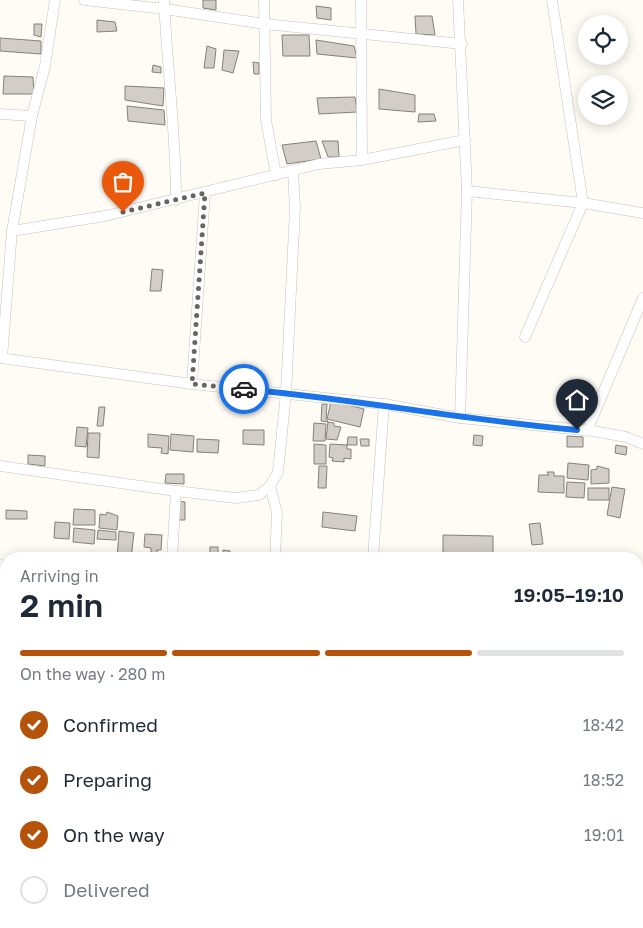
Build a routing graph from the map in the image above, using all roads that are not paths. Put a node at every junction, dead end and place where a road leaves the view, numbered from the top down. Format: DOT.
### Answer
graph roads {
  1 [pos="67,0"];
  2 [pos="84,0"];
  3 [pos="264,0"];
  4 [pos="361,0"];
  5 [pos="458,0"];
  6 [pos="552,0"];
  7 [pos="55,1"];
  8 [pos="164,4"];
  9 [pos="265,24"];
  10 [pos="361,34"];
  11 [pos="462,44"];
  12 [pos="0,114"];
  13 [pos="32,116"];
  14 [pos="465,140"];
  15 [pos="362,160"];
  16 [pos="293,171"];
  17 [pos="276,175"];
  18 [pos="467,191"];
  19 [pos="205,193"];
  20 [pos="176,200"];
  21 [pos="583,203"];
  22 [pos="643,213"];
  23 [pos="12,231"];
  24 [pos="643,298"];
  25 [pos="525,337"];
  26 [pos="1,358"];
  27 [pos="192,384"];
  28 [pos="286,392"];
  29 [pos="384,404"];
  30 [pos="460,418"];
  31 [pos="587,430"];
  32 [pos="643,444"];
  33 [pos="0,466"];
  34 [pos="270,486"];
  35 [pos="176,491"];
  36 [pos="172,552"];
  37 [pos="275,552"];
  38 [pos="373,552"];
  1 -- 7 [label="street"];
  2 -- 8 [label="street"];
  3 -- 9 [label="street"];
  4 -- 10 [label="street"];
  5 -- 11 [label="street"];
  6 -- 21 [label="street"];
  7 -- 13 [label="street"];
  8 -- 9 [label="street"];
  8 -- 20 [label="street"];
  9 -- 10 [label="street"];
  9 -- 17 [label="street"];
  10 -- 11 [label="street"];
  10 -- 15 [label="street"];
  11 -- 14 [label="street"];
  12 -- 13 [label="street"];
  13 -- 23 [label="street"];
  14 -- 15 [label="street"];
  14 -- 18 [label="street"];
  15 -- 16 [label="street"];
  16 -- 17 [label="street"];
  16 -- 28 [label="street"];
  17 -- 19 [label="street"];
  18 -- 21 [label="street"];
  18 -- 30 [label="street"];
  19 -- 20 [label="street"];
  19 -- 27 [label="street"];
  20 -- 23 [label="street"];
  21 -- 22 [label="street"];
  21 -- 25 [label="street"];
  23 -- 26 [label="street"];
  24 -- 31 [label="street"];
  26 -- 27 [label="street"];
  27 -- 28 [label="street"];
  28 -- 29 [label="street"];
  28 -- 34 [label="street"];
  29 -- 30 [label="street"];
  29 -- 38 [label="street"];
  30 -- 31 [label="street"];
  31 -- 32 [label="street"];
  33 -- 35 [label="street"];
  34 -- 35 [label="street"];
  34 -- 37 [label="street"];
  35 -- 36 [label="street"];
}
